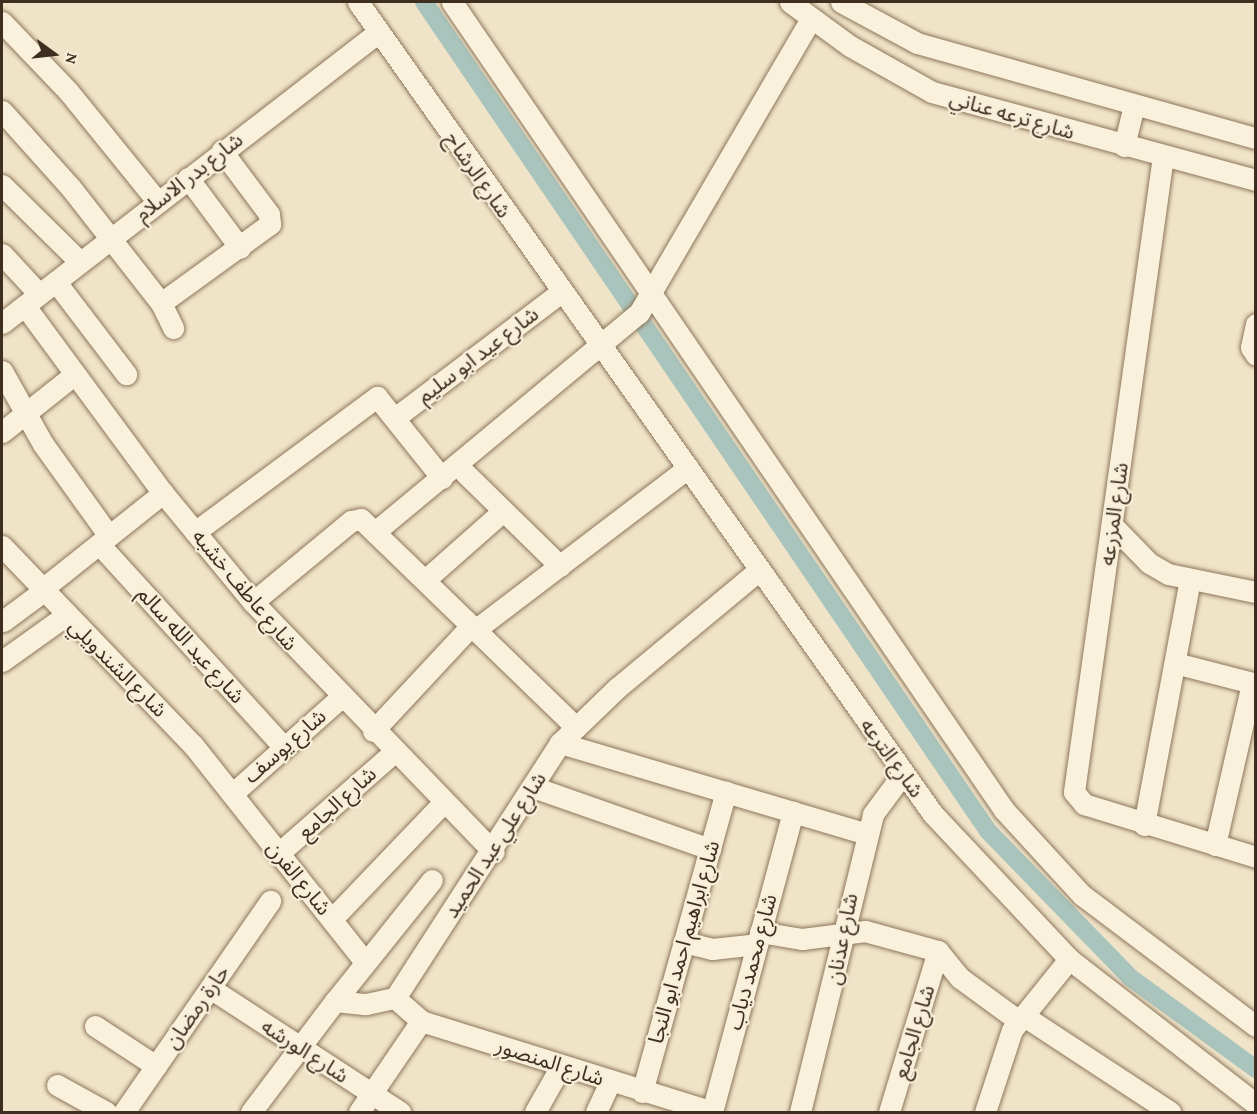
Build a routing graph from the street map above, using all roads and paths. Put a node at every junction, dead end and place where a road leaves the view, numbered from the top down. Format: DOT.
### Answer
graph roads {
  1 [pos="358,2"];
  2 [pos="452,2"];
  3 [pos="790,2"];
  4 [pos="841,2"];
  5 [pos="811,19"];
  6 [pos="2,22"];
  7 [pos="378,32"];
  8 [pos="1134,105"];
  9 [pos="2,111"];
  10 [pos="1256,138"];
  11 [pos="1124,146"];
  12 [pos="222,151"];
  13 [pos="1163,156"];
  14 [pos="188,178"];
  15 [pos="1256,180"];
  16 [pos="2,185"];
  17 [pos="158,202"];
  18 [pos="111,238"];
  19 [pos="240,248"];
  20 [pos="2,254"];
  21 [pos="81,262"];
  22 [pos="560,293"];
  23 [pos="40,294"];
  24 [pos="161,303"];
  25 [pos="645,307"];
  26 [pos="2,323"];
  27 [pos="1256,324"];
  28 [pos="173,328"];
  29 [pos="598,348"];
  30 [pos="1256,355"];
  31 [pos="2,371"];
  32 [pos="75,374"];
  33 [pos="126,374"];
  34 [pos="26,413"];
  35 [pos="396,417"];
  36 [pos="2,432"];
  37 [pos="688,468"];
  38 [pos="465,473"];
  39 [pos="442,478"];
  40 [pos="164,493"];
  41 [pos="504,511"];
  42 [pos="1113,526"];
  43 [pos="376,531"];
  44 [pos="195,532"];
  45 [pos="104,540"];
  46 [pos="2,546"];
  47 [pos="560,566"];
  48 [pos="759,570"];
  49 [pos="425,580"];
  50 [pos="1190,580"];
  51 [pos="42,591"];
  52 [pos="1256,592"];
  53 [pos="253,602"];
  54 [pos="65,616"];
  55 [pos="3,621"];
  56 [pos="473,628"];
  57 [pos="2,661"];
  58 [pos="1174,663"];
  59 [pos="1254,684"];
  60 [pos="340,698"];
  61 [pos="576,728"];
  62 [pos="373,731"];
  63 [pos="560,743"];
  64 [pos="283,746"];
  65 [pos="394,752"];
  66 [pos="902,775"];
  67 [pos="533,787"];
  68 [pos="726,792"];
  69 [pos="231,794"];
  70 [pos="444,802"];
  71 [pos="793,812"];
  72 [pos="1144,825"];
  73 [pos="867,834"];
  74 [pos="1215,845"];
  75 [pos="710,849"];
  76 [pos="494,852"];
  77 [pos="279,853"];
  78 [pos="1256,857"];
  79 [pos="432,880"];
  80 [pos="270,901"];
  81 [pos="332,918"];
  82 [pos="844,933"];
  83 [pos="759,938"];
  84 [pos="684,942"];
  85 [pos="938,951"];
  86 [pos="1069,959"];
  87 [pos="365,962"];
  88 [pos="210,988"];
  89 [pos="395,998"];
  90 [pos="335,1001"];
  91 [pos="1021,1018"];
  92 [pos="421,1020"];
  93 [pos="95,1026"];
  94 [pos="1256,1026"];
  95 [pos="295,1047"];
  96 [pos="156,1065"];
  97 [pos="561,1066"];
  98 [pos="610,1082"];
  99 [pos="57,1085"];
  100 [pos="642,1092"];
  101 [pos="372,1094"];
  102 [pos="1256,1104"];
  103 [pos="713,1112"];
  104 [pos="105,1113"];
  105 [pos="124,1113"];
  106 [pos="251,1113"];
  107 [pos="359,1113"];
  108 [pos="400,1113"];
  109 [pos="535,1113"];
  110 [pos="596,1113"];
  111 [pos="800,1113"];
  112 [pos="889,1113"];
  113 [pos="985,1113"];
  114 [pos="1170,1113"];
  1 -- 7 [label="street, شارع الرشاح"];
  2 -- 25 [label="street"];
  3 -- 5 [label="street, شارع ترعه عناني"];
  4 -- 8 [label="street, شارع ترعه عناني"];
  5 -- 11 [label="street, شارع ترعه عناني"];
  5 -- 25 [label="street"];
  6 -- 17 [label="street"];
  7 -- 12 [label="street, شارع بدر الاسلام"];
  7 -- 22 [label="street, شارع الرشاح"];
  8 -- 10 [label="street, شارع ترعه عناني"];
  8 -- 11 [label="street"];
  9 -- 18 [label="street"];
  11 -- 13 [label="street, شارع ترعه عناني"];
  12 -- 14 [label="street, شارع بدر الاسلام"];
  12 -- 19 [label="street"];
  13 -- 15 [label="street, شارع ترعه عناني"];
  13 -- 42 [label="street, شارع المزرعه"];
  14 -- 17 [label="street, شارع بدر الاسلام"];
  14 -- 19 [label="street"];
  16 -- 21 [label="street"];
  17 -- 18 [label="street, شارع بدر الاسلام"];
  18 -- 21 [label="street, شارع بدر الاسلام"];
  18 -- 24 [label="street"];
  19 -- 24 [label="street"];
  20 -- 23 [label="street"];
  21 -- 23 [label="street, شارع بدر الاسلام"];
  22 -- 29 [label="street, شارع الرشاح"];
  22 -- 35 [label="street, شارع عيد ابو سليم"];
  23 -- 26 [label="street, شارع بدر الاسلام"];
  23 -- 32 [label="street, شارع عاطف خشبه"];
  23 -- 33 [label="street"];
  24 -- 28 [label="street"];
  25 -- 29 [label="street"];
  25 -- 94 [label="street"];
  27 -- 30 [label="street"];
  29 -- 37 [label="street, شارع الترعه"];
  29 -- 39 [label="street"];
  31 -- 34 [label="street, شارع عبد الله سالم"];
  32 -- 34 [label="street"];
  32 -- 40 [label="street, شارع عاطف خشبه"];
  34 -- 36 [label="street"];
  34 -- 45 [label="street, شارع عبد الله سالم"];
  35 -- 39 [label="street"];
  35 -- 44 [label="street"];
  37 -- 47 [label="street"];
  37 -- 48 [label="street, شارع الترعه"];
  38 -- 41 [label="street"];
  39 -- 43 [label="street"];
  40 -- 44 [label="street, شارع عاطف خشبه"];
  40 -- 45 [label="street"];
  41 -- 47 [label="street"];
  41 -- 49 [label="street"];
  42 -- 50 [label="street"];
  42 -- 72 [label="street, شارع المزرعه"];
  43 -- 49 [label="street"];
  43 -- 53 [label="street"];
  44 -- 53 [label="street, شارع عاطف خشبه"];
  45 -- 51 [label="street"];
  45 -- 64 [label="street, شارع عبد الله سالم"];
  46 -- 51 [label="street, شارع الشندويلي"];
  47 -- 56 [label="street"];
  48 -- 61 [label="street, شارع علي عبد الحميد"];
  48 -- 66 [label="street, شارع الترعه"];
  49 -- 56 [label="street"];
  50 -- 52 [label="street"];
  50 -- 58 [label="street"];
  51 -- 54 [label="street, شارع الشندويلي"];
  51 -- 55 [label="street"];
  53 -- 60 [label="street, شارع عاطف خشبه"];
  54 -- 57 [label="street"];
  54 -- 69 [label="street, شارع الشندويلي"];
  56 -- 61 [label="street"];
  56 -- 62 [label="street"];
  58 -- 59 [label="street"];
  58 -- 72 [label="street"];
  59 -- 74 [label="street"];
  60 -- 62 [label="street, شارع عاطف خشبه"];
  60 -- 64 [label="street, شارع يوسف"];
  61 -- 63 [label="street, شارع علي عبد الحميد"];
  62 -- 65 [label="street, شارع عاطف خشبه"];
  63 -- 67 [label="street, شارع علي عبد الحميد"];
  63 -- 68 [label="street"];
  64 -- 69 [label="street, شارع يوسف"];
  65 -- 70 [label="street, شارع عاطف خشبه"];
  65 -- 77 [label="street, شارع الجامع"];
  66 -- 73 [label="street, شارع عدنان"];
  66 -- 86 [label="street, شارع الترعه"];
  67 -- 75 [label="street"];
  67 -- 76 [label="street, شارع علي عبد الحميد"];
  68 -- 71 [label="street"];
  68 -- 75 [label="street, شارع ابراهيم احمد ابو النجا"];
  69 -- 77 [label="street, شارع الفرن"];
  70 -- 76 [label="street, شارع عاطف خشبه"];
  70 -- 81 [label="street"];
  71 -- 73 [label="street"];
  71 -- 83 [label="street, شارع محمد دياب"];
  72 -- 74 [label="street, شارع المزرعه"];
  73 -- 82 [label="street, شارع عدنان"];
  74 -- 78 [label="street, شارع المزرعه"];
  75 -- 84 [label="street, شارع ابراهيم احمد ابو النجا"];
  76 -- 89 [label="street, شارع علي عبد الحميد"];
  77 -- 81 [label="street, شارع الفرن"];
  79 -- 87 [label="street"];
  80 -- 88 [label="street, حارة رمضان"];
  81 -- 87 [label="street, شارع الفرن"];
  82 -- 83 [label="street"];
  82 -- 85 [label="street"];
  82 -- 111 [label="street, شارع عدنان"];
  83 -- 84 [label="street"];
  83 -- 103 [label="street, شارع محمد دياب"];
  84 -- 100 [label="street, شارع ابراهيم احمد ابو النجا"];
  85 -- 91 [label="street"];
  85 -- 112 [label="street, شارع الجامع"];
  86 -- 91 [label="street"];
  86 -- 102 [label="street, شارع الترعه"];
  87 -- 90 [label="street"];
  88 -- 95 [label="street, شارع الورشه"];
  88 -- 96 [label="street, حارة رمضان"];
  89 -- 90 [label="street"];
  89 -- 92 [label="street, شارع المنصور"];
  90 -- 95 [label="street"];
  91 -- 113 [label="street"];
  91 -- 114 [label="street"];
  92 -- 97 [label="street, شارع المنصور"];
  92 -- 101 [label="street"];
  93 -- 96 [label="street"];
  95 -- 101 [label="street, شارع الورشه"];
  95 -- 106 [label="street"];
  96 -- 105 [label="street, حارة رمضان"];
  97 -- 98 [label="street, شارع المنصور"];
  97 -- 109 [label="street"];
  98 -- 100 [label="street, شارع المنصور"];
  98 -- 110 [label="street"];
  99 -- 104 [label="street"];
  100 -- 103 [label="street, شارع المنصور"];
  101 -- 107 [label="street"];
  101 -- 108 [label="street, شارع الورشه"];
}
